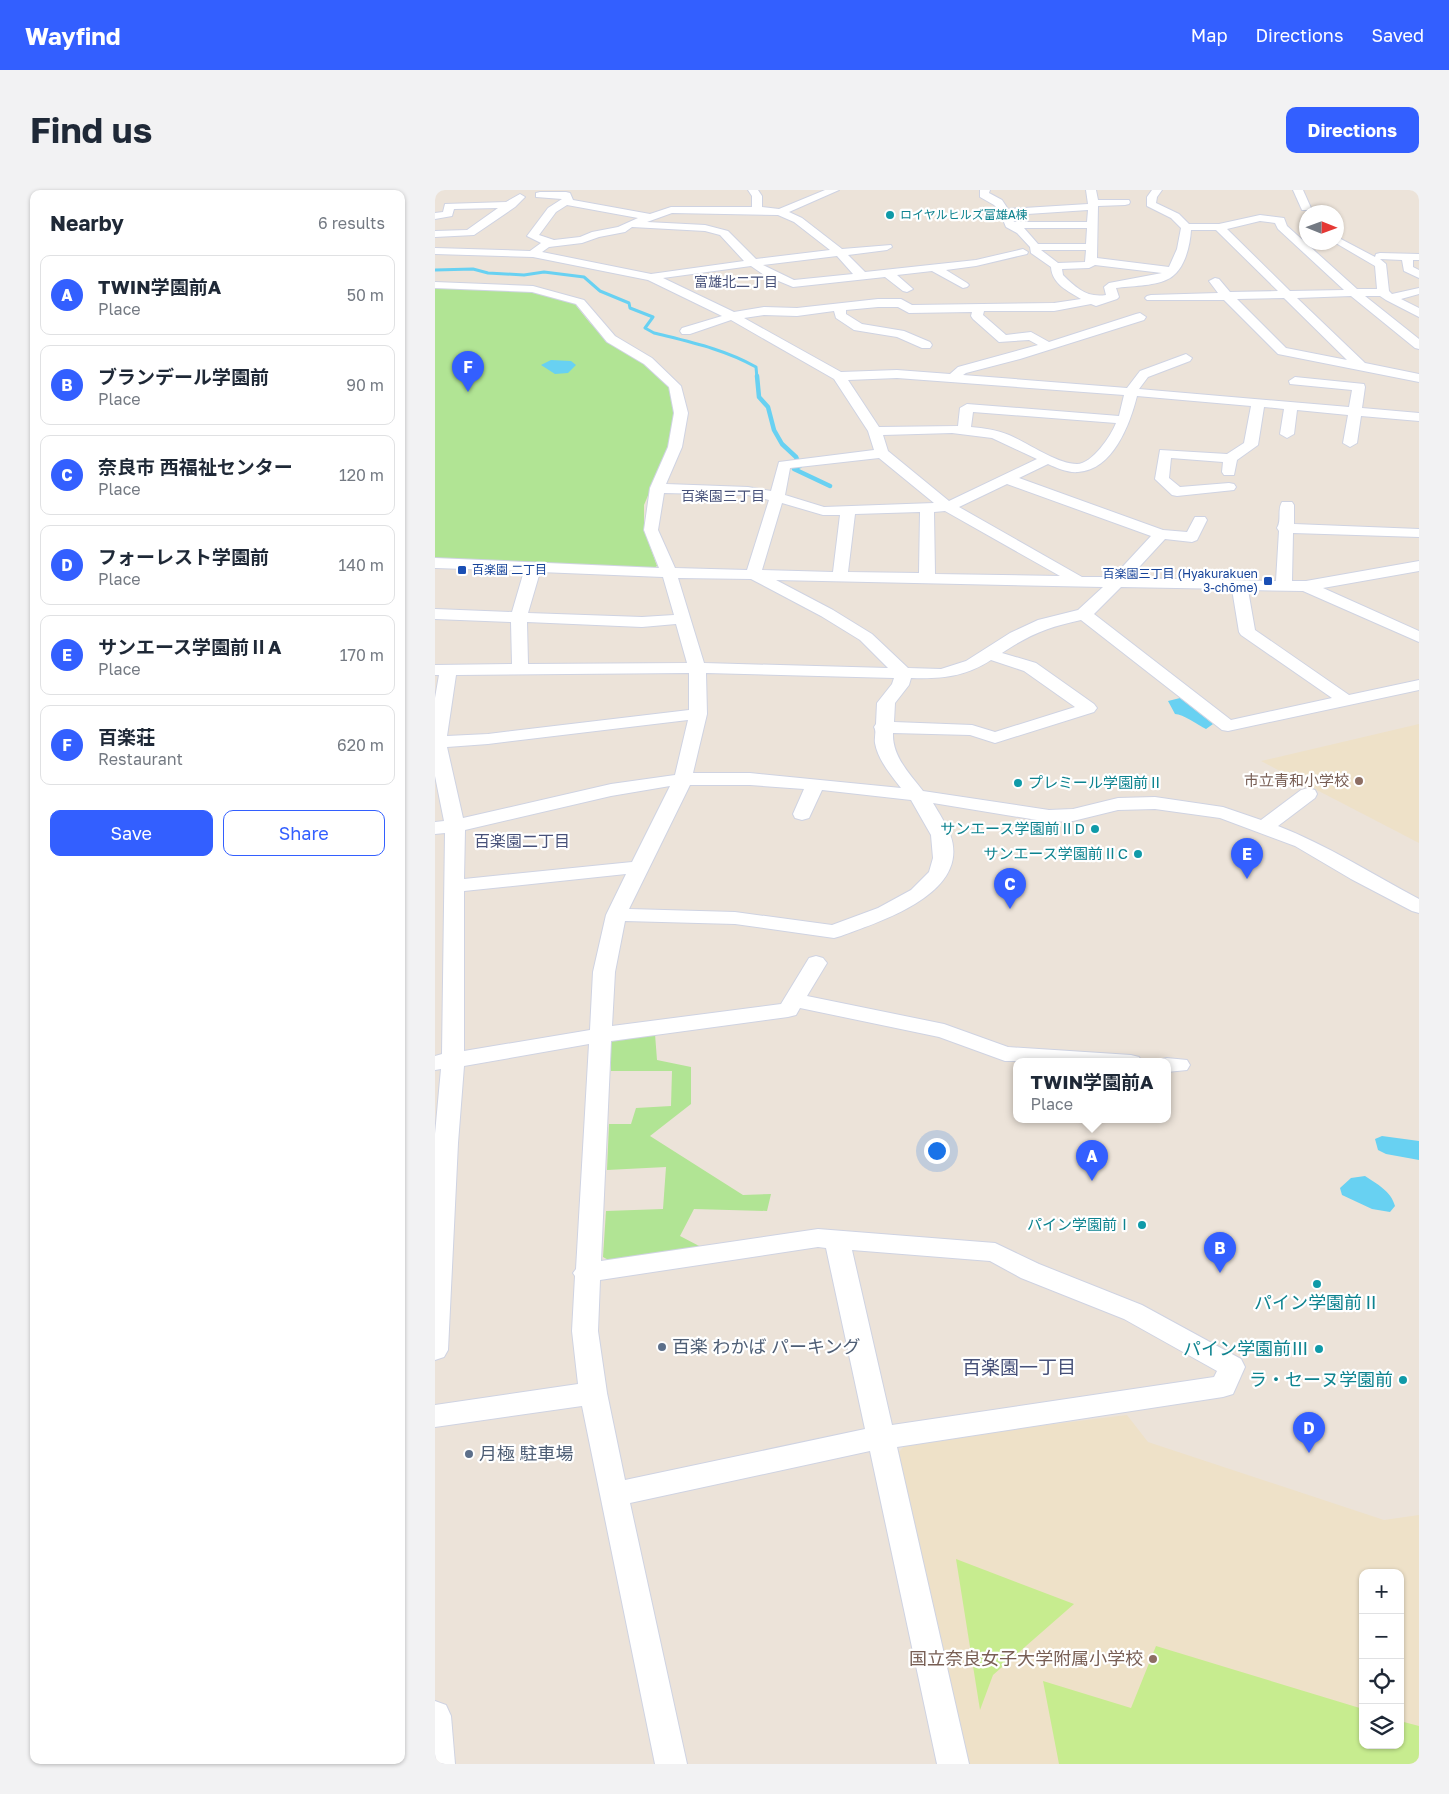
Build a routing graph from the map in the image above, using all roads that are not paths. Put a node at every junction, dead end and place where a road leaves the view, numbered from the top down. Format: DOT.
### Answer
graph roads {
  1 [pos="753,190"];
  2 [pos="834,190"];
  3 [pos="985,190"];
  4 [pos="1091,190"];
  5 [pos="1157,190"];
  6 [pos="1298,190"];
  7 [pos="585,194"];
  8 [pos="540,196"];
  9 [pos="521,197"];
  10 [pos="567,202"];
  11 [pos="1125,202"];
  12 [pos="511,205"];
  13 [pos="589,205"];
  14 [pos="1092,205"];
  15 [pos="1305,205"];
  16 [pos="757,210"];
  17 [pos="780,212"];
  18 [pos="1007,212"];
  19 [pos="495,216"];
  20 [pos="435,217"];
  21 [pos="650,217"];
  22 [pos="1280,220"];
  23 [pos="630,224"];
  24 [pos="1091,224"];
  25 [pos="1010,225"];
  26 [pos="1298,225"];
  27 [pos="1186,227"];
  28 [pos="1219,228"];
  29 [pos="435,234"];
  30 [pos="553,243"];
  31 [pos="1344,244"];
  32 [pos="887,247"];
  33 [pos="1035,247"];
  34 [pos="1090,247"];
  35 [pos="435,251"];
  36 [pos="1023,252"];
  37 [pos="840,253"];
  38 [pos="533,254"];
  39 [pos="1380,256"];
  40 [pos="1413,257"];
  41 [pos="1091,261"];
  42 [pos="753,263"];
  43 [pos="1056,266"];
  44 [pos="933,267"];
  45 [pos="1170,270"];
  46 [pos="886,272"];
  47 [pos="861,275"];
  48 [pos="1419,276"];
  49 [pos="651,277"];
  50 [pos="1215,281"];
  51 [pos="435,285"];
  52 [pos="963,285"];
  53 [pos="907,289"];
  54 [pos="1419,291"];
  55 [pos="1353,292"];
  56 [pos="1287,294"];
  57 [pos="1387,295"];
  58 [pos="1227,296"];
  59 [pos="1151,298"];
  60 [pos="1091,300"];
  61 [pos="840,308"];
  62 [pos="979,308"];
  63 [pos="1419,313"];
  64 [pos="732,316"];
  65 [pos="686,331"];
  66 [pos="928,332"];
  67 [pos="900,334"];
  68 [pos="926,345"];
  69 [pos="1419,345"];
  70 [pos="1047,346"];
  71 [pos="1187,358"];
  72 [pos="1359,366"];
  73 [pos="1416,367"];
  74 [pos="839,376"];
  75 [pos="952,378"];
  76 [pos="1295,382"];
  77 [pos="1132,392"];
  78 [pos="1013,397"];
  79 [pos="1258,402"];
  80 [pos="1291,405"];
  81 [pos="1356,411"];
  82 [pos="1419,417"];
  83 [pos="1125,420"];
  84 [pos="964,430"];
  85 [pos="875,431"];
  86 [pos="1287,434"];
  87 [pos="1350,443"];
  88 [pos="882,453"];
  89 [pos="1230,458"];
  90 [pos="1048,459"];
  91 [pos="1007,479"];
  92 [pos="657,488"];
  93 [pos="777,497"];
  94 [pos="1287,505"];
  95 [pos="948,507"];
  96 [pos="927,508"];
  97 [pos="849,511"];
  98 [pos="1200,520"];
  99 [pos="1284,528"];
  100 [pos="1419,532"];
  101 [pos="1161,534"];
  102 [pos="435,563"];
  103 [pos="1419,566"];
  104 [pos="533,568"];
  105 [pos="1390,572"];
  106 [pos="669,573"];
  107 [pos="753,574"];
  108 [pos="840,576"];
  109 [pos="927,579"];
  110 [pos="1079,580"];
  111 [pos="1412,581"];
  112 [pos="1117,582"];
  113 [pos="1239,584"];
  114 [pos="1284,585"];
  115 [pos="1306,586"];
  116 [pos="435,614"];
  117 [pos="1084,614"];
  118 [pos="519,617"];
  119 [pos="682,619"];
  120 [pos="1419,637"];
  121 [pos="989,654"];
  122 [pos="697,668"];
  123 [pos="521,669"];
  124 [pos="441,670"];
  125 [pos="904,674"];
  126 [pos="1419,685"];
  127 [pos="1347,700"];
  128 [pos="698,714"];
  129 [pos="883,726"];
  130 [pos="437,742"];
  131 [pos="683,779"];
  132 [pos="815,784"];
  133 [pos="1308,794"];
  134 [pos="915,795"];
  135 [pos="802,814"];
  136 [pos="445,827"];
  137 [pos="1264,827"];
  138 [pos="639,867"];
  139 [pos="455,886"];
  140 [pos="1419,907"];
  141 [pos="617,915"];
  142 [pos="816,963"];
  143 [pos="794,1000"];
  144 [pos="601,1035"];
  145 [pos="1068,1058"];
  146 [pos="444,1061"];
  147 [pos="837,1240"];
  148 [pos="586,1273"];
  149 [pos="435,1350"];
  150 [pos="593,1393"];
  151 [pos="435,1416"];
  152 [pos="879,1438"];
  153 [pos="615,1494"];
  154 [pos="435,1716"];
  155 [pos="439,1764"];
  156 [pos="671,1764"];
  157 [pos="953,1764"];
  1 -- 16 [label="street"];
  2 -- 17 [label="street"];
  3 -- 18 [label="street"];
  4 -- 14 [label="street"];
  5 -- 27 [label="street"];
  6 -- 15 [label="street"];
  7 -- 13 [label="street"];
  8 -- 10 [label="street"];
  9 -- 12 [label="street"];
  10 -- 13 [label="street"];
  10 -- 30 [label="street"];
  11 -- 14 [label="street"];
  12 -- 19 [label="street"];
  12 -- 20 [label="street"];
  13 -- 21 [label="street"];
  14 -- 18 [label="street"];
  14 -- 24 [label="street"];
  16 -- 17 [label="street"];
  16 -- 21 [label="street"];
  17 -- 37 [label="street"];
  18 -- 25 [label="street"];
  19 -- 20 [label="street"];
  19 -- 29 [label="street"];
  21 -- 23 [label="street"];
  22 -- 26 [label="street"];
  22 -- 28 [label="street"];
  22 -- 55 [label="street"];
  23 -- 30 [label="street"];
  23 -- 42 [label="street"];
  24 -- 25 [label="street"];
  24 -- 34 [label="street"];
  25 -- 33 [label="street"];
  27 -- 28 [label="street"];
  27 -- 45 [label="street"];
  28 -- 56 [label="street"];
  30 -- 38 [label="street"];
  31 -- 57 [label="street"];
  32 -- 37 [label="street"];
  33 -- 34 [label="street"];
  33 -- 43 [label="street"];
  34 -- 41 [label="street"];
  35 -- 38 [label="street"];
  36 -- 44 [label="street"];
  37 -- 42 [label="street"];
  37 -- 47 [label="street"];
  38 -- 49 [label="street"];
  39 -- 40 [label="street"];
  40 -- 48 [label="street"];
  41 -- 43 [label="street"];
  41 -- 45 [label="street"];
  42 -- 47 [label="street"];
  42 -- 49 [label="street"];
  43 -- 60 [label="street"];
  44 -- 46 [label="street"];
  44 -- 52 [label="street"];
  45 -- 60 [label="street"];
  46 -- 47 [label="street"];
  46 -- 53 [label="street"];
  49 -- 64 [label="street"];
  50 -- 58 [label="street"];
  51 -- 92 [label="street"];
  54 -- 57 [label="street"];
  55 -- 56 [label="street"];
  55 -- 57 [label="street"];
  55 -- 69 [label="street"];
  56 -- 58 [label="street"];
  56 -- 72 [label="street"];
  57 -- 63 [label="street"];
  58 -- 59 [label="street"];
  58 -- 72 [label="street"];
  60 -- 62 [label="street"];
  60 -- 70 [label="street"];
  61 -- 62 [label="street"];
  61 -- 64 [label="street"];
  61 -- 67 [label="street"];
  62 -- 70 [label="street"];
  64 -- 65 [label="street"];
  64 -- 74 [label="street"];
  66 -- 67 [label="street"];
  67 -- 68 [label="street"];
  70 -- 75 [label="street"];
  71 -- 77 [label="street"];
  72 -- 73 [label="street"];
  74 -- 75 [label="street"];
  74 -- 85 [label="street"];
  75 -- 78 [label="street"];
  76 -- 81 [label="street"];
  77 -- 78 [label="street"];
  77 -- 79 [label="street"];
  77 -- 83 [label="street"];
  78 -- 83 [label="street"];
  78 -- 84 [label="street"];
  79 -- 80 [label="street"];
  79 -- 89 [label="street"];
  80 -- 81 [label="street"];
  80 -- 86 [label="street"];
  81 -- 82 [label="street"];
  81 -- 87 [label="street"];
  83 -- 90 [label="street"];
  84 -- 85 [label="street"];
  84 -- 90 [label="street"];
  85 -- 88 [label="street"];
  88 -- 93 [label="street"];
  88 -- 95 [label="street"];
  89 -- 89 [label="street"];
  90 -- 91 [label="street"];
  91 -- 95 [label="street"];
  91 -- 101 [label="street"];
  92 -- 93 [label="street"];
  92 -- 106 [label="street"];
  93 -- 97 [label="street"];
  93 -- 107 [label="street"];
  94 -- 99 [label="street"];
  95 -- 96 [label="street"];
  95 -- 110 [label="street"];
  96 -- 97 [label="street"];
  96 -- 109 [label="street"];
  97 -- 108 [label="street"];
  98 -- 101 [label="street"];
  99 -- 100 [label="street"];
  99 -- 114 [label="street"];
  101 -- 112 [label="street"];
  102 -- 104 [label="street"];
  103 -- 105 [label="street"];
  104 -- 106 [label="street"];
  104 -- 118 [label="street"];
  105 -- 111 [label="street"];
  105 -- 115 [label="street"];
  106 -- 107 [label="street"];
  106 -- 119 [label="street"];
  107 -- 108 [label="street"];
  107 -- 125 [label="street"];
  108 -- 109 [label="street"];
  109 -- 110 [label="street"];
  110 -- 112 [label="street"];
  112 -- 113 [label="street"];
  112 -- 117 [label="street"];
  113 -- 114 [label="street"];
  113 -- 127 [label="street"];
  114 -- 115 [label="street"];
  115 -- 120 [label="street"];
  116 -- 118 [label="street"];
  117 -- 121 [label="street"];
  117 -- 127 [label="street"];
  118 -- 119 [label="street"];
  118 -- 123 [label="street"];
  119 -- 122 [label="street"];
  121 -- 125 [label="street"];
  121 -- 129 [label="street"];
  122 -- 123 [label="street"];
  122 -- 125 [label="street"];
  122 -- 128 [label="street"];
  123 -- 124 [label="street"];
  124 -- 130 [label="street"];
  125 -- 129 [label="street"];
  126 -- 127 [label="street"];
  128 -- 130 [label="street"];
  128 -- 131 [label="street"];
  129 -- 134 [label="street"];
  130 -- 136 [label="street"];
  131 -- 132 [label="street"];
  131 -- 136 [label="street"];
  131 -- 138 [label="street"];
  132 -- 134 [label="street"];
  132 -- 135 [label="street"];
  133 -- 137 [label="street"];
  134 -- 137 [label="street"];
  134 -- 141 [label="street"];
  136 -- 139 [label="street"];
  137 -- 140 [label="street"];
  138 -- 139 [label="street"];
  138 -- 141 [label="street"];
  139 -- 146 [label="street"];
  141 -- 144 [label="street"];
  142 -- 143 [label="street"];
  143 -- 144 [label="street"];
  143 -- 145 [label="street"];
  144 -- 146 [label="street"];
  144 -- 148 [label="street"];
  146 -- 149 [label="street"];
  147 -- 148 [label="street"];
  147 -- 152 [label="street"];
  147 -- 152 [label="street"];
  148 -- 150 [label="street"];
  150 -- 151 [label="street"];
  150 -- 153 [label="street"];
  152 -- 153 [label="street"];
  152 -- 157 [label="street"];
  153 -- 156 [label="street"];
  154 -- 155 [label="street"];
}
